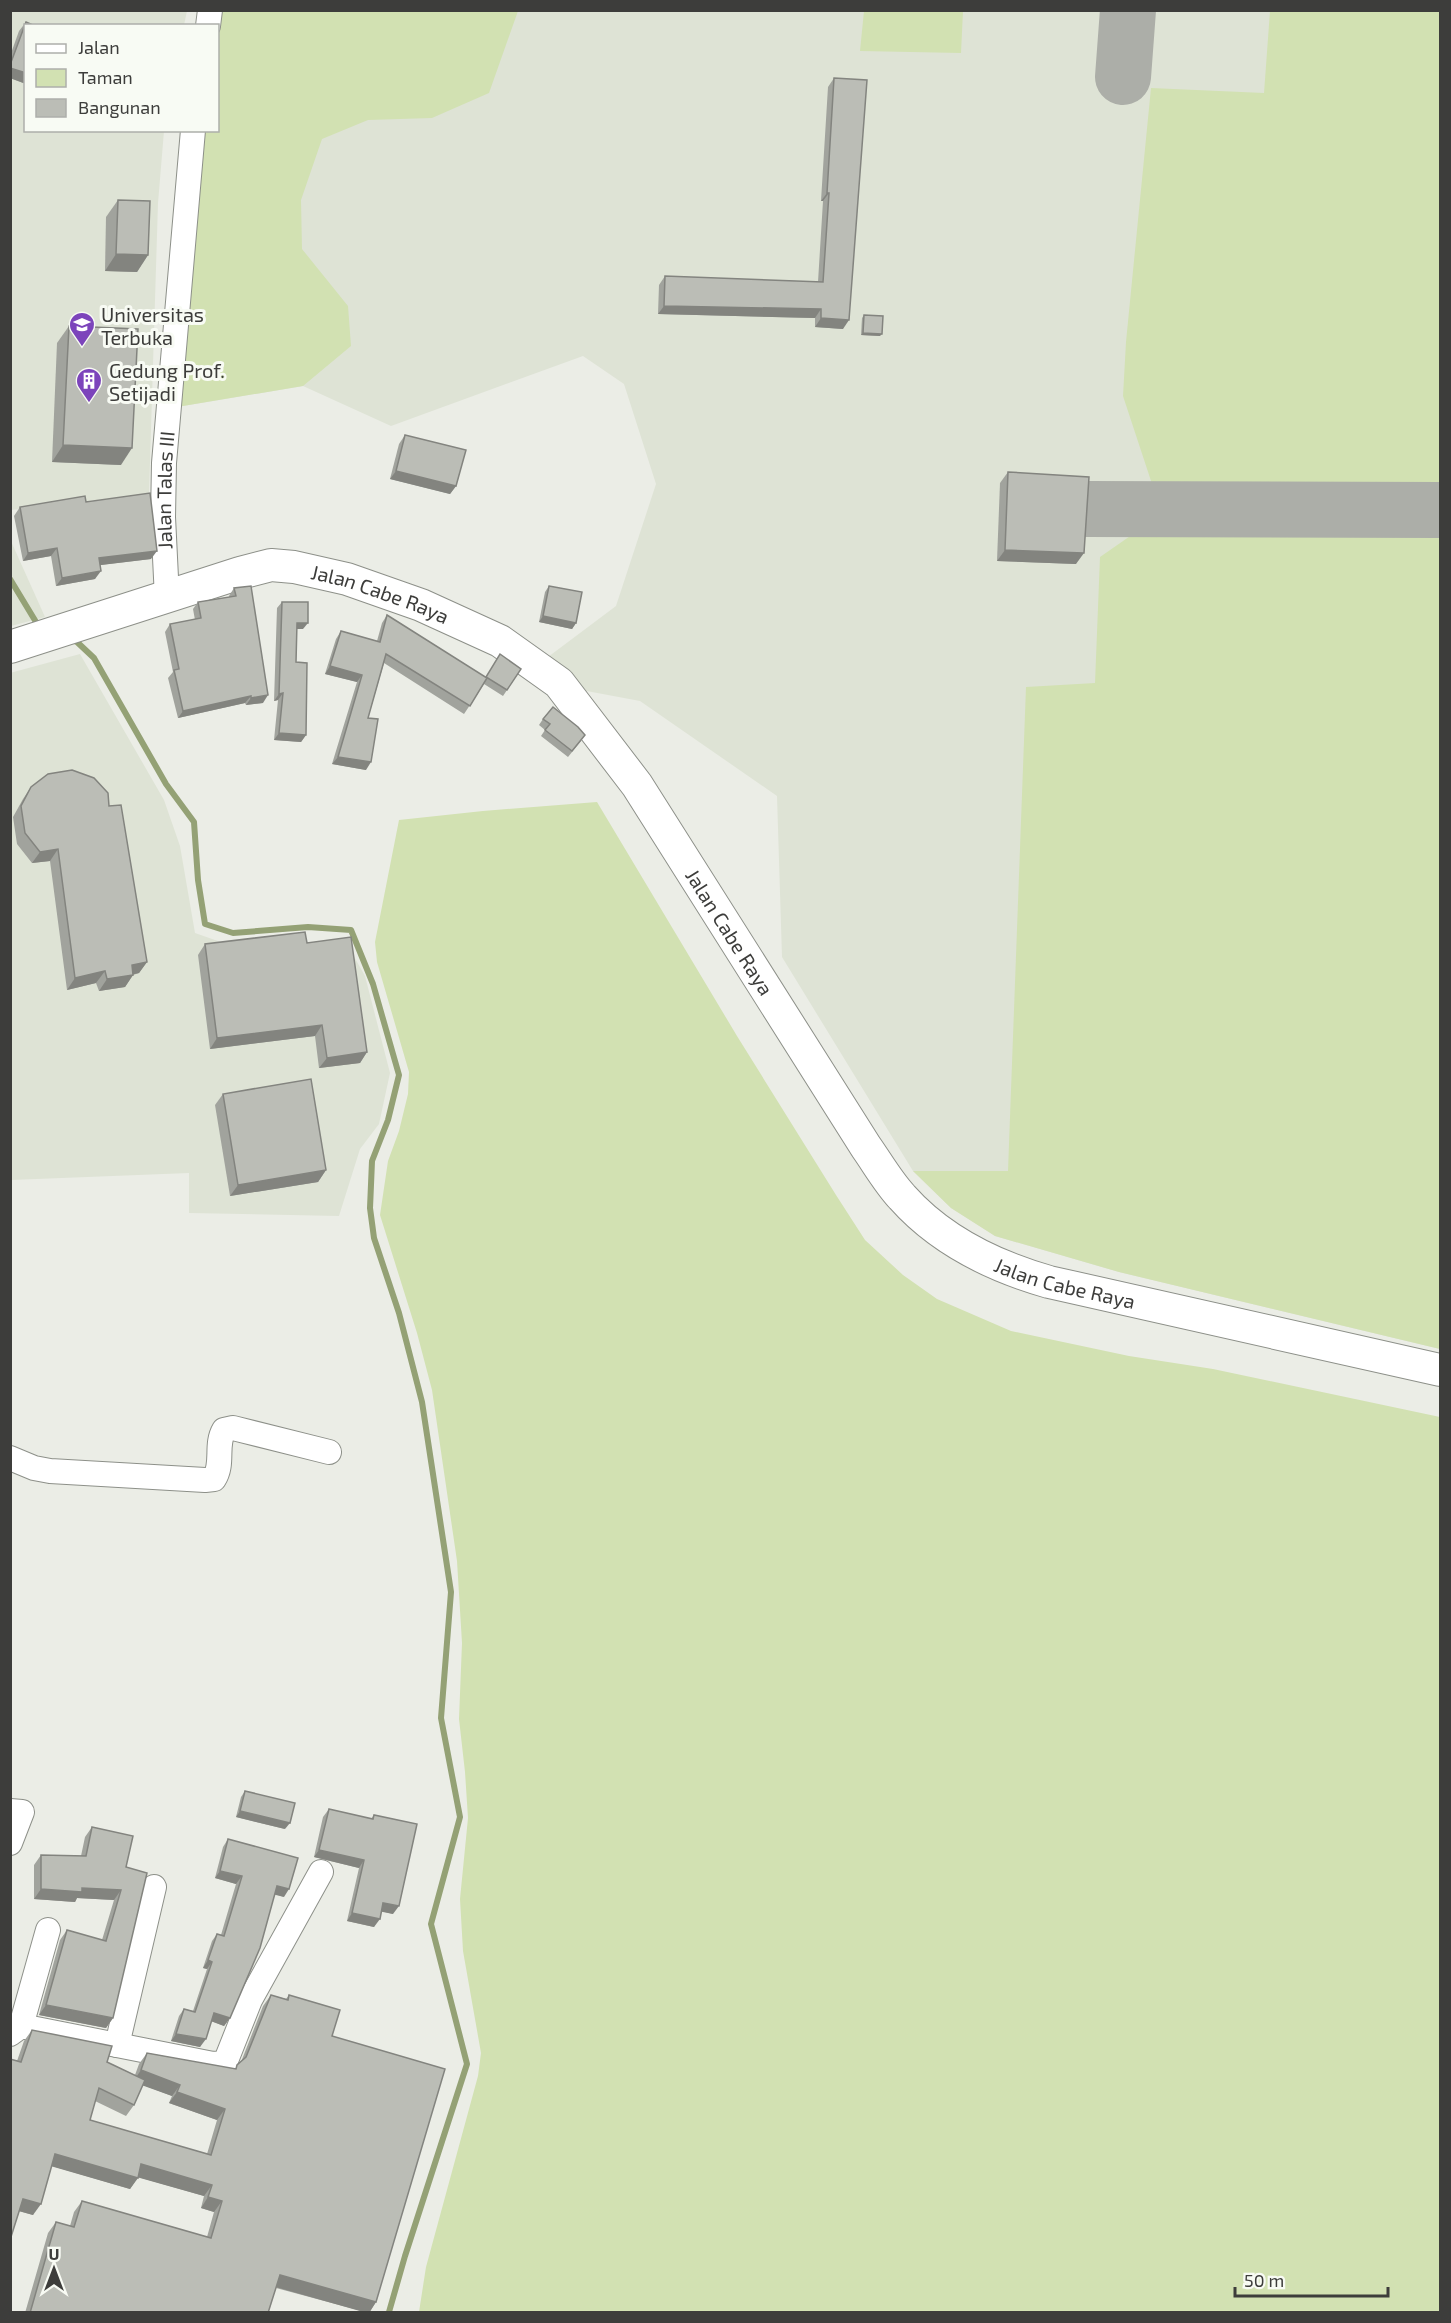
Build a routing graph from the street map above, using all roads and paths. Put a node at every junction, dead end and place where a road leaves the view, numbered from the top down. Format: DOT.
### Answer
graph roads {
  1 [pos="193,132"];
  2 [pos="167,598"];
  3 [pos="16,646"];
  4 [pos="1440,1370"];
  5 [pos="329,1452"];
  6 [pos="10,1458"];
  7 [pos="10,1811"];
  8 [pos="10,1843"];
  9 [pos="321,1872"];
  10 [pos="154,1887"];
  11 [pos="48,1930"];
  12 [pos="16,2030"];
  13 [pos="117,2045"];
  1 -- 2 [label="street, Jalan Talas III"];
  2 -- 3 [label="main road, Jalan Cabe Raya"];
  2 -- 4 [label="main road, Jalan Cabe Raya"];
  5 -- 6 [label="street"];
  7 -- 8 [label="street"];
  9 -- 13 [label="street"];
  10 -- 13 [label="street"];
  11 -- 12 [label="street"];
  12 -- 13 [label="street"];
}
